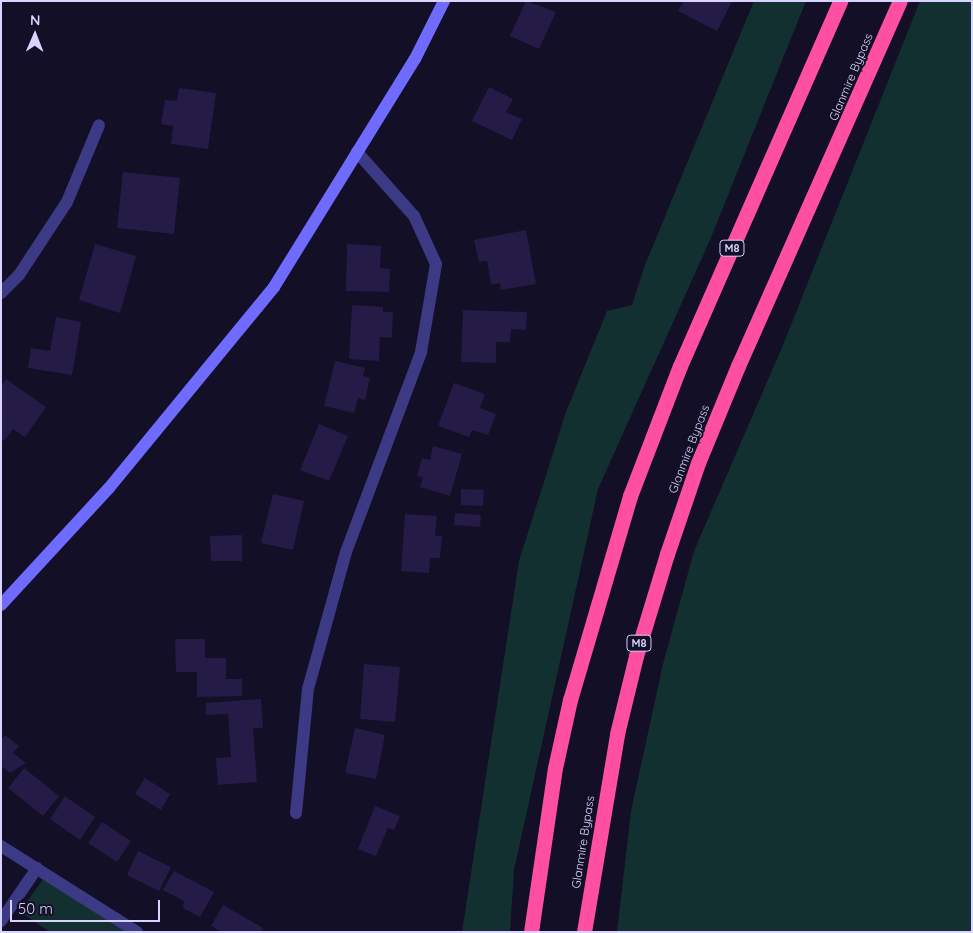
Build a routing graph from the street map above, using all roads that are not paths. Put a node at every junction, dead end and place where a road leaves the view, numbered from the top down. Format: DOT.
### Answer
graph roads {
  1 [pos="444,1"];
  2 [pos="840,1"];
  3 [pos="900,1"];
  4 [pos="99,126"];
  5 [pos="357,152"];
  6 [pos="1,293"];
  7 [pos="1,605"];
  8 [pos="296,813"];
  9 [pos="1,846"];
  10 [pos="36,868"];
  11 [pos="1,921"];
  12 [pos="137,932"];
  13 [pos="531,932"];
  14 [pos="584,932"];
  1 -- 5 [label="main road"];
  2 -- 13 [label="highway, M8"];
  3 -- 14 [label="highway, Glanmire Bypass / M8"];
  4 -- 6 [label="street"];
  5 -- 7 [label="main road"];
  5 -- 8 [label="street"];
  9 -- 10 [label="street"];
  10 -- 11 [label="street"];
  10 -- 12 [label="street"];
}
